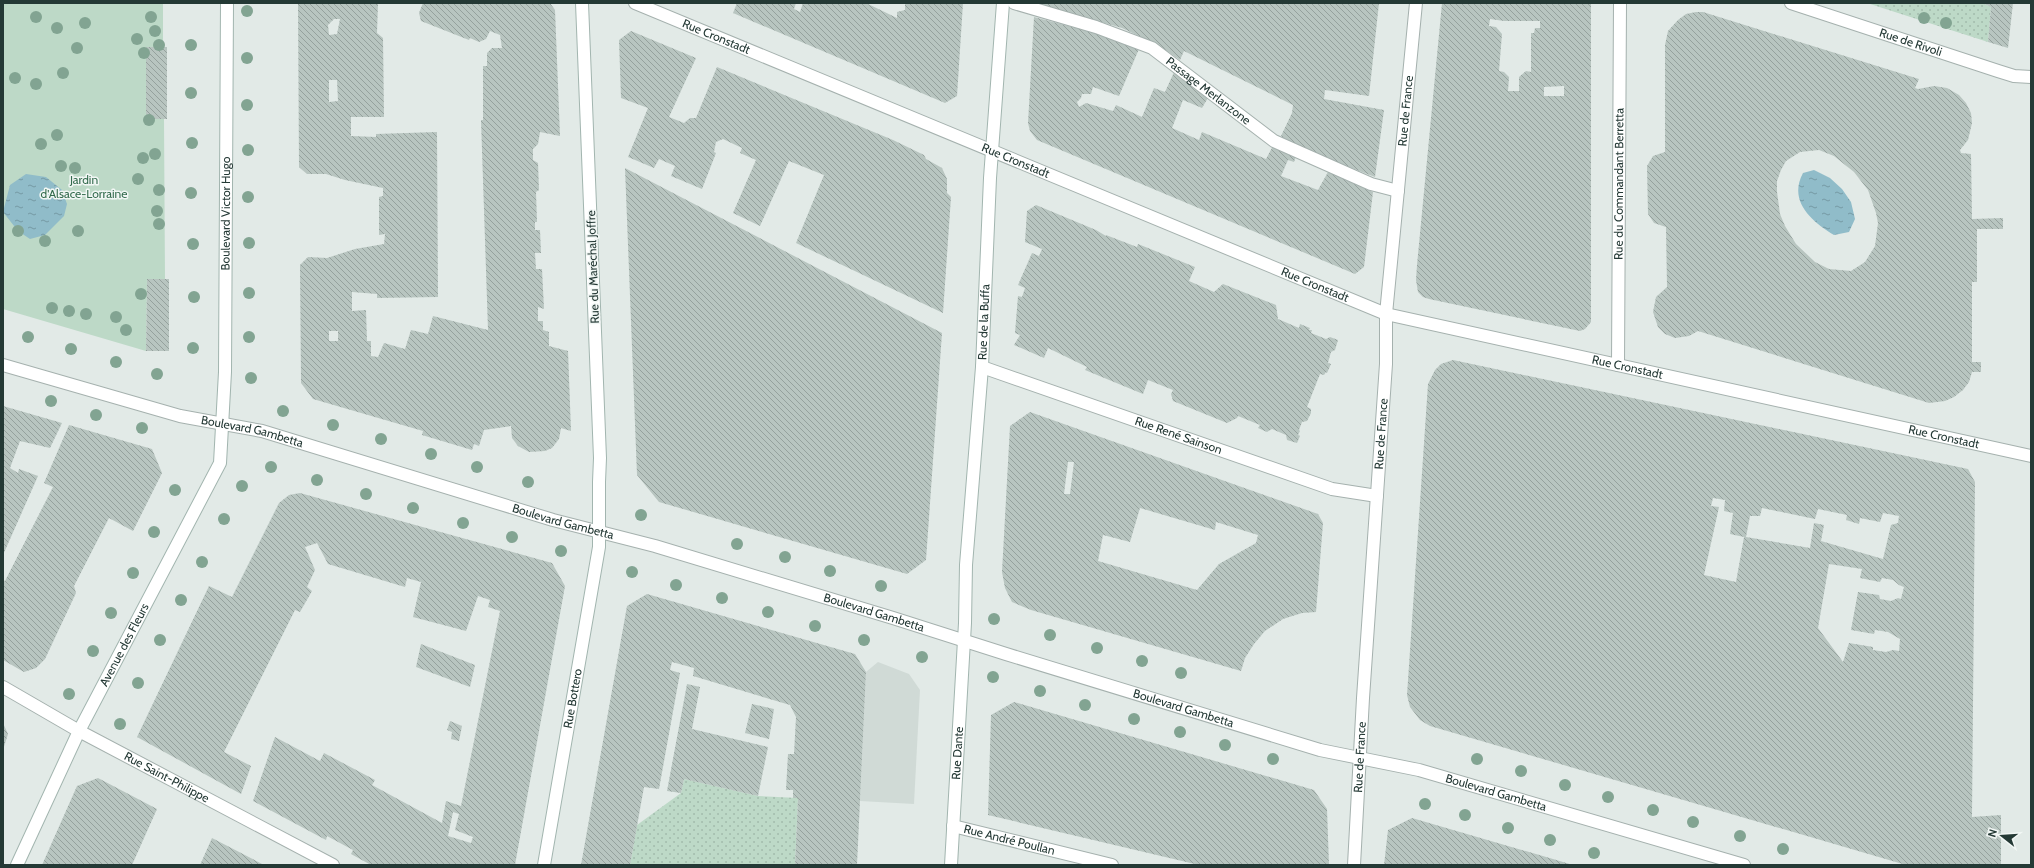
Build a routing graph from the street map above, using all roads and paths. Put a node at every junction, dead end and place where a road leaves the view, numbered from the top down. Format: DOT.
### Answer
graph roads {
  1 [pos="227,3"];
  2 [pos="582,3"];
  3 [pos="635,3"];
  4 [pos="1003,3"];
  5 [pos="1014,3"];
  6 [pos="1416,3"];
  7 [pos="1620,3"];
  8 [pos="1791,3"];
  9 [pos="2031,77"];
  10 [pos="992,150"];
  11 [pos="1398,191"];
  12 [pos="1386,314"];
  13 [pos="3,365"];
  14 [pos="1618,365"];
  15 [pos="982,367"];
  16 [pos="222,424"];
  17 [pos="2031,456"];
  18 [pos="1377,496"];
  19 [pos="599,532"];
  20 [pos="964,641"];
  21 [pos="3,687"];
  22 [pos="80,731"];
  23 [pos="1359,758"];
  24 [pos="953,826"];
  25 [pos="17,865"];
  26 [pos="333,865"];
  27 [pos="544,865"];
  28 [pos="951,865"];
  29 [pos="1112,865"];
  30 [pos="1354,865"];
  31 [pos="1744,865"];
  1 -- 16 [label="street, Boulevard Victor Hugo"];
  2 -- 19 [label="street, Rue du Maréchal Joffre"];
  3 -- 10 [label="street, Rue Cronstadt"];
  4 -- 10 [label="street, Rue de la Buffa"];
  5 -- 11 [label="street, Passage Merlanzone"];
  6 -- 11 [label="street, Rue de France"];
  7 -- 14 [label="street, Rue du Commandant Berretta"];
  8 -- 9 [label="street, Rue de Rivoli"];
  10 -- 12 [label="street, Rue Cronstadt"];
  10 -- 15 [label="street, Rue de la Buffa"];
  11 -- 12 [label="street, Rue de France"];
  12 -- 14 [label="street, Rue Cronstadt"];
  12 -- 18 [label="street, Rue de France"];
  13 -- 16 [label="street, Boulevard Gambetta"];
  14 -- 17 [label="street, Rue Cronstadt"];
  15 -- 18 [label="street, Rue René Sainson"];
  15 -- 20 [label="street, Rue de la Buffa"];
  16 -- 19 [label="street, Boulevard Gambetta"];
  16 -- 22 [label="street, Avenue des Fleurs"];
  18 -- 23 [label="street, Rue de France"];
  19 -- 20 [label="street, Boulevard Gambetta"];
  19 -- 27 [label="street, Rue Bottero"];
  20 -- 23 [label="street, Boulevard Gambetta"];
  20 -- 24 [label="street, Rue Dante"];
  21 -- 22 [label="street, Rue Saint-Philippe"];
  22 -- 25 [label="street, Avenue des Fleurs"];
  22 -- 26 [label="street, Rue Saint-Philippe"];
  23 -- 30 [label="street, Rue de France"];
  23 -- 31 [label="street, Boulevard Gambetta"];
  24 -- 28 [label="street, Rue Dante"];
  24 -- 29 [label="street, Rue André Poullan"];
}
